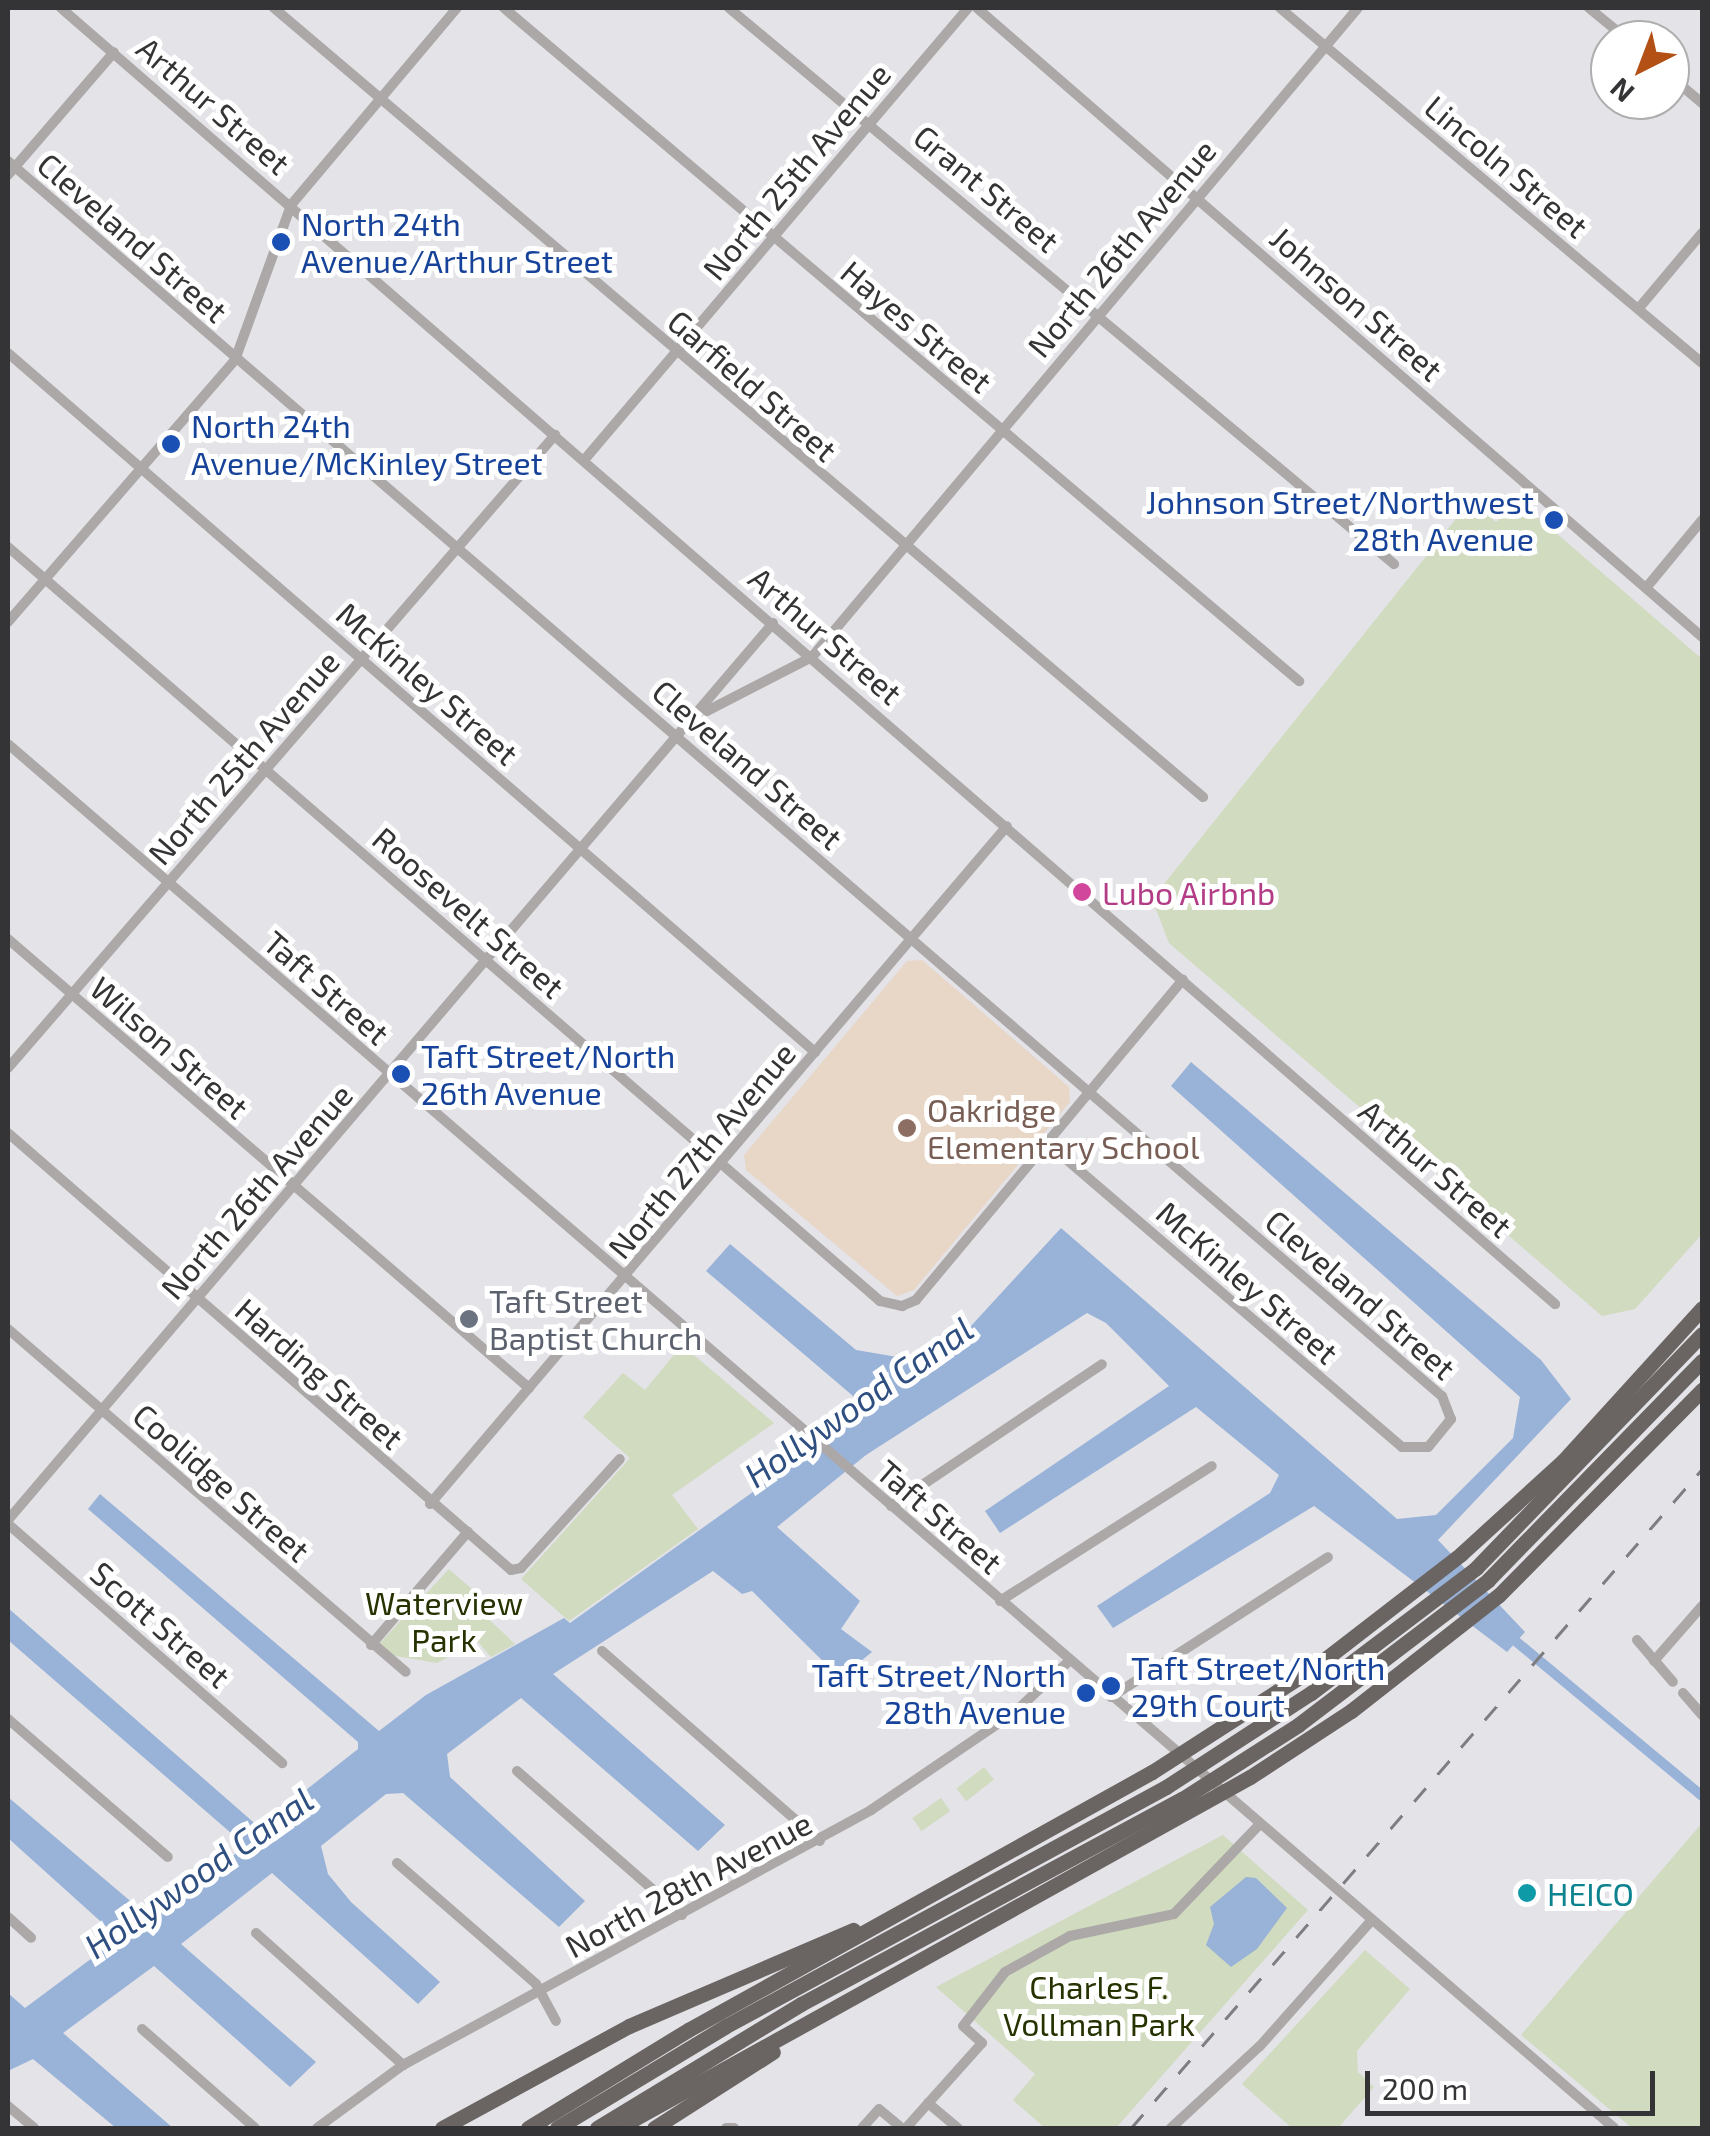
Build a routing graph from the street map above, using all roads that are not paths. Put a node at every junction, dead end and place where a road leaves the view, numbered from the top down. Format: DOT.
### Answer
graph roads {
  1 [pos="62,8"];
  2 [pos="274,8"];
  3 [pos="458,8"];
  4 [pos="504,8"];
  5 [pos="729,8"];
  6 [pos="968,8"];
  7 [pos="977,8"];
  8 [pos="1280,8"];
  9 [pos="1358,8"];
  10 [pos="1325,46"];
  11 [pos="114,52"];
  12 [pos="381,97"];
  13 [pos="869,121"];
  14 [pos="10,168"];
  15 [pos="1198,197"];
  16 [pos="291,205"];
  17 [pos="1702,233"];
  18 [pos="774,238"];
  19 [pos="1639,308"];
  20 [pos="1096,314"];
  21 [pos="676,352"];
  22 [pos="8,353"];
  23 [pos="236,360"];
  24 [pos="1702,362"];
  25 [pos="1001,429"];
  26 [pos="556,435"];
  27 [pos="585,458"];
  28 [pos="141,468"];
  29 [pos="1702,520"];
  30 [pos="8,546"];
  31 [pos="458,546"];
  32 [pos="904,548"];
  33 [pos="1394,564"];
  34 [pos="45,579"];
  35 [pos="1646,588"];
  36 [pos="8,622"];
  37 [pos="774,623"];
  38 [pos="1702,638"];
  39 [pos="812,658"];
  40 [pos="362,659"];
  41 [pos="1300,681"];
  42 [pos="701,714"];
  43 [pos="681,738"];
  44 [pos="8,744"];
  45 [pos="264,769"];
  46 [pos="1203,797"];
  47 [pos="1007,826"];
  48 [pos="583,849"];
  49 [pos="168,882"];
  50 [pos="912,938"];
  51 [pos="8,939"];
  52 [pos="486,960"];
  53 [pos="1183,980"];
  54 [pos="71,994"];
  55 [pos="816,1052"];
  56 [pos="8,1068"];
  57 [pos="389,1074"];
  58 [pos="1093,1094"];
  59 [pos="8,1134"];
  60 [pos="1049,1144"];
  61 [pos="723,1166"];
  62 [pos="295,1189"];
  63 [pos="627,1277"];
  64 [pos="197,1298"];
  65 [pos="1554,1304"];
  66 [pos="1702,1308"];
  67 [pos="8,1328"];
  68 [pos="1702,1334"];
  69 [pos="1702,1362"];
  70 [pos="1102,1364"];
  71 [pos="528,1388"];
  72 [pos="1702,1390"];
  73 [pos="101,1410"];
  74 [pos="1418,1450"];
  75 [pos="620,1459"];
  76 [pos="1212,1466"];
  77 [pos="430,1504"];
  78 [pos="891,1506"];
  79 [pos="8,1522"];
  80 [pos="468,1532"];
  81 [pos="1328,1557"];
  82 [pos="1482,1574"];
  83 [pos="1000,1600"];
  84 [pos="1702,1606"];
  85 [pos="1637,1640"];
  86 [pos="371,1645"];
  87 [pos="602,1651"];
  88 [pos="1654,1661"];
  89 [pos="1068,1662"];
  90 [pos="406,1672"];
  91 [pos="1673,1682"];
  92 [pos="1684,1694"];
  93 [pos="1111,1697"];
  94 [pos="1702,1715"];
  95 [pos="8,1719"];
  96 [pos="282,1762"];
  97 [pos="517,1771"];
  98 [pos="1187,1804"];
  99 [pos="1259,1825"];
  100 [pos="820,1841"];
  101 [pos="168,1857"];
  102 [pos="397,1863"];
  103 [pos="682,1915"];
  104 [pos="8,1917"];
  105 [pos="1372,1920"];
  106 [pos="881,1921"];
  107 [pos="256,1933"];
  108 [pos="31,1938"];
  109 [pos="906,1965"];
  110 [pos="541,1992"];
  111 [pos="556,2021"];
  112 [pos="142,2029"];
  113 [pos="403,2065"];
  114 [pos="928,2103"];
  115 [pos="8,2106"];
  116 [pos="34,2128"];
  117 [pos="255,2128"];
  118 [pos="316,2128"];
  119 [pos="442,2128"];
  120 [pos="528,2128"];
  121 [pos="556,2128"];
  122 [pos="597,2128"];
  123 [pos="618,2128"];
  124 [pos="654,2128"];
  125 [pos="862,2128"];
  126 [pos="904,2128"];
  127 [pos="958,2128"];
  128 [pos="1172,2128"];
  129 [pos="1614,2128"];
  1 -- 11 [label="street, Arthur Street"];
  2 -- 12 [label="street, Garfield Street"];
  3 -- 12 [label="street"];
  4 -- 18 [label="street, Hayes Street"];
  5 -- 13 [label="street, Grant Street"];
  6 -- 13 [label="street, North 25th Avenue"];
  7 -- 15 [label="street, Johnson Street"];
  8 -- 10 [label="street, Lincoln Street"];
  9 -- 10 [label="street, North 26th Avenue"];
  10 -- 15 [label="street, North 26th Avenue"];
  10 -- 19 [label="street, Lincoln Street"];
  11 -- 14 [label="street"];
  11 -- 16 [label="street, Arthur Street"];
  12 -- 16 [label="street"];
  12 -- 21 [label="street, Garfield Street"];
  13 -- 18 [label="street, North 25th Avenue"];
  13 -- 20 [label="street, Grant Street"];
  14 -- 23 [label="street, Cleveland Street"];
  15 -- 20 [label="street, North 26th Avenue"];
  15 -- 35 [label="street, Johnson Street"];
  16 -- 23 [label="street"];
  16 -- 26 [label="street, Arthur Street"];
  17 -- 19 [label="street"];
  18 -- 21 [label="street, North 25th Avenue"];
  18 -- 25 [label="street, Hayes Street"];
  19 -- 24 [label="street, Lincoln Street"];
  20 -- 25 [label="street, North 26th Avenue"];
  20 -- 33 [label="street, Grant Street"];
  21 -- 27 [label="street, North 25th Avenue"];
  21 -- 32 [label="street, Garfield Street"];
  22 -- 28 [label="street, McKinley Street"];
  23 -- 28 [label="street"];
  23 -- 31 [label="street, Cleveland Street"];
  25 -- 32 [label="street, North 26th Avenue"];
  25 -- 41 [label="street, Hayes Street"];
  26 -- 27 [label="street, Arthur Street"];
  26 -- 31 [label="street, North 25th Avenue"];
  27 -- 37 [label="street, Arthur Street"];
  28 -- 34 [label="street"];
  28 -- 40 [label="street, McKinley Street"];
  29 -- 35 [label="street"];
  30 -- 34 [label="street, Roosevelt Street"];
  31 -- 40 [label="street, North 25th Avenue"];
  31 -- 43 [label="street, Cleveland Street"];
  32 -- 39 [label="street, North 26th Avenue"];
  32 -- 46 [label="street, Garfield Street"];
  34 -- 36 [label="street"];
  34 -- 45 [label="street, Roosevelt Street"];
  35 -- 38 [label="street, Johnson Street"];
  37 -- 39 [label="street, Arthur Street"];
  37 -- 42 [label="street, North 26th Avenue"];
  39 -- 42 [label="street, North 26th Avenue"];
  39 -- 47 [label="street, Arthur Street"];
  40 -- 45 [label="street, North 25th Avenue"];
  40 -- 48 [label="street, McKinley Street"];
  42 -- 43 [label="street, North 26th Avenue"];
  43 -- 48 [label="street, North 26th Avenue"];
  43 -- 50 [label="street, Cleveland Street"];
  44 -- 49 [label="street, Taft Street"];
  45 -- 49 [label="street, North 25th Avenue"];
  45 -- 52 [label="street, Roosevelt Street"];
  47 -- 50 [label="street, North 27th Avenue"];
  47 -- 53 [label="street, Arthur Street"];
  48 -- 52 [label="street, North 26th Avenue"];
  48 -- 55 [label="street, McKinley Street"];
  49 -- 54 [label="street, North 25th Avenue"];
  49 -- 57 [label="street, Taft Street"];
  50 -- 55 [label="street, North 27th Avenue"];
  50 -- 58 [label="street, Cleveland Street"];
  51 -- 54 [label="street, Wilson Street"];
  52 -- 57 [label="street, North 26th Avenue"];
  52 -- 61 [label="street, Roosevelt Street"];
  53 -- 58 [label="street"];
  53 -- 65 [label="street, Arthur Street"];
  54 -- 56 [label="street, North 25th Avenue"];
  54 -- 62 [label="street, Wilson Street"];
  55 -- 61 [label="street, North 27th Avenue"];
  57 -- 62 [label="street, North 26th Avenue"];
  57 -- 63 [label="street, Taft Street"];
  58 -- 60 [label="street"];
  58 -- 74 [label="street, Cleveland Street"];
  59 -- 64 [label="street, Harding Street"];
  60 -- 61 [label="street, Roosevelt Street"];
  60 -- 74 [label="street, McKinley Street"];
  61 -- 63 [label="street, North 27th Avenue"];
  62 -- 64 [label="street, North 26th Avenue"];
  62 -- 71 [label="street, Wilson Street"];
  63 -- 71 [label="street, North 27th Avenue"];
  63 -- 78 [label="street, Taft Street"];
  64 -- 73 [label="street, North 26th Avenue"];
  64 -- 77 [label="street, Harding Street"];
  66 -- 106 [label="highway"];
  67 -- 73 [label="street, Coolidge Street"];
  68 -- 82 [label="highway"];
  69 -- 82 [label="highway"];
  70 -- 78 [label="street"];
  71 -- 77 [label="street, North 27th Avenue"];
  72 -- 98 [label="highway"];
  73 -- 79 [label="street, North 26th Avenue"];
  73 -- 86 [label="street, Coolidge Street"];
  75 -- 80 [label="street, Harding Street"];
  76 -- 83 [label="street"];
  77 -- 80 [label="street, Harding Street"];
  78 -- 83 [label="street, Taft Street"];
  79 -- 96 [label="street, Scott Street"];
  80 -- 86 [label="street"];
  81 -- 93 [label="street"];
  82 -- 98 [label="highway"];
  82 -- 121 [label="highway"];
  83 -- 89 [label="street, Taft Street"];
  84 -- 88 [label="street"];
  85 -- 88 [label="street"];
  86 -- 90 [label="street, Coolidge Street"];
  87 -- 100 [label="street"];
  88 -- 91 [label="street"];
  89 -- 93 [label="street, Taft Street"];
  89 -- 100 [label="street, North 28th Avenue"];
  92 -- 94 [label="street"];
  93 -- 99 [label="street, Taft Street"];
  95 -- 101 [label="street"];
  97 -- 103 [label="street"];
  98 -- 109 [label="highway"];
  98 -- 122 [label="highway"];
  99 -- 105 [label="street, Taft Street"];
  99 -- 114 [label="street"];
  100 -- 103 [label="street, North 28th Avenue"];
  102 -- 110 [label="street"];
  103 -- 110 [label="street, North 28th Avenue"];
  104 -- 108 [label="street"];
  105 -- 128 [label="street"];
  105 -- 129 [label="street, Taft Street"];
  106 -- 119 [label="highway"];
  106 -- 120 [label="highway"];
  107 -- 113 [label="street"];
  109 -- 123 [label="highway"];
  109 -- 124 [label="highway"];
  110 -- 111 [label="street"];
  110 -- 113 [label="street, North 28th Avenue"];
  112 -- 117 [label="street"];
  113 -- 118 [label="street, North 28th Avenue"];
  114 -- 126 [label="street"];
  114 -- 127 [label="street"];
  115 -- 116 [label="street"];
  125 -- 126 [label="street"];
}
